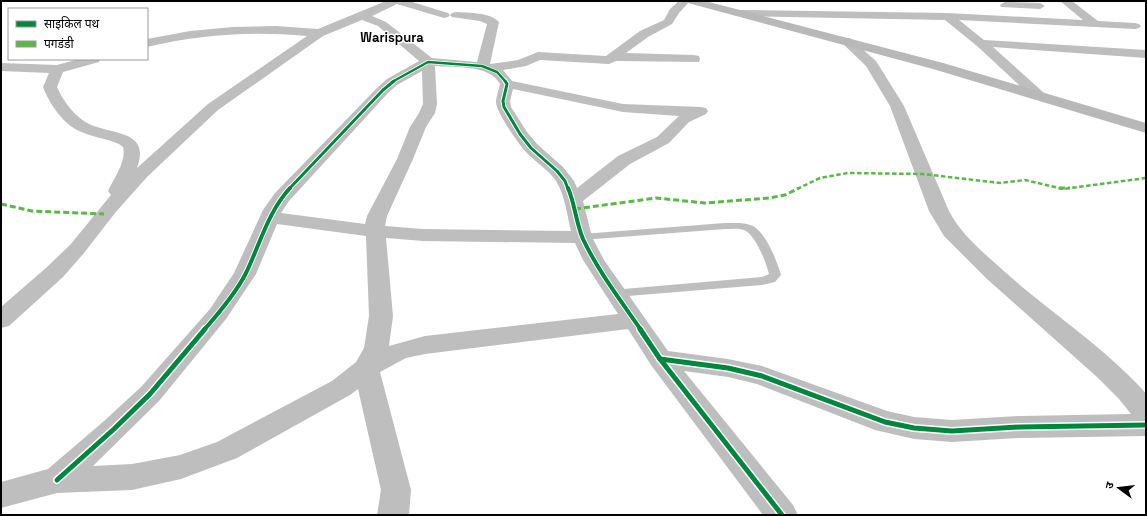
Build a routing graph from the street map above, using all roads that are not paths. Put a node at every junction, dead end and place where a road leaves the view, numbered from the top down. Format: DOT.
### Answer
graph roads {
  1 [pos="395,1"];
  2 [pos="398,1"];
  3 [pos="685,1"];
  4 [pos="692,1"];
  5 [pos="1065,1"];
  6 [pos="1036,3"];
  7 [pos="919,5"];
  8 [pos="978,5"];
  9 [pos="993,5"];
  10 [pos="739,13"];
  11 [pos="367,14"];
  12 [pos="444,15"];
  13 [pos="456,15"];
  14 [pos="933,16"];
  15 [pos="947,16"];
  16 [pos="997,18"];
  17 [pos="1067,22"];
  18 [pos="1097,24"];
  19 [pos="1135,26"];
  20 [pos="319,33"];
  21 [pos="846,41"];
  22 [pos="148,43"];
  23 [pos="980,43"];
  24 [pos="1131,53"];
  25 [pos="1146,54"];
  26 [pos="614,57"];
  27 [pos="694,59"];
  28 [pos="87,60"];
  29 [pos="428,62"];
  30 [pos="61,64"];
  31 [pos="485,67"];
  32 [pos="9,69"];
  33 [pos="507,84"];
  34 [pos="1038,95"];
  35 [pos="1146,128"];
  36 [pos="573,200"];
  37 [pos="108,209"];
  38 [pos="271,217"];
  39 [pos="376,231"];
  40 [pos="582,237"];
  41 [pos="616,293"];
  42 [pos="1,320"];
  43 [pos="634,320"];
  44 [pos="660,359"];
  45 [pos="366,368"];
  46 [pos="1146,416"];
  47 [pos="1146,425"];
  48 [pos="57,480"];
  49 [pos="1,495"];
  50 [pos="393,515"];
  51 [pos="782,515"];
  1 -- 11 [label="street"];
  2 -- 12 [label="street"];
  3 -- 26 [label="street"];
  4 -- 10 [label="street"];
  5 -- 18 [label="street"];
  6 -- 9 [label="street"];
  6 -- 17 [label="street"];
  7 -- 14 [label="street"];
  8 -- 16 [label="street"];
  10 -- 14 [label="street"];
  10 -- 21 [label="street"];
  11 -- 20 [label="street"];
  11 -- 29 [label="street"];
  13 -- 31 [label="street"];
  14 -- 15 [label="street"];
  15 -- 16 [label="street"];
  15 -- 23 [label="street"];
  16 -- 17 [label="street"];
  17 -- 18 [label="street"];
  18 -- 19 [label="street"];
  18 -- 24 [label="street"];
  20 -- 22 [label="street"];
  20 -- 37 [label="street"];
  21 -- 34 [label="street"];
  21 -- 46 [label="street"];
  23 -- 24 [label="street"];
  23 -- 34 [label="street"];
  24 -- 25 [label="street"];
  26 -- 27 [label="street"];
  26 -- 31 [label="street"];
  28 -- 30 [label="street"];
  29 -- 31 [label="street"];
  29 -- 38 [label="street"];
  29 -- 39 [label="street"];
  30 -- 32 [label="street"];
  30 -- 37 [label="street"];
  31 -- 33 [label="street"];
  33 -- 36 [label="street"];
  33 -- 36 [label="street"];
  34 -- 35 [label="street"];
  36 -- 40 [label="street"];
  37 -- 42 [label="street"];
  38 -- 39 [label="street"];
  38 -- 48 [label="street"];
  39 -- 40 [label="street"];
  39 -- 45 [label="street"];
  40 -- 41 [label="street"];
  40 -- 41 [label="lane"];
  41 -- 43 [label="street"];
  43 -- 44 [label="street"];
  43 -- 45 [label="street"];
  44 -- 47 [label="street"];
  44 -- 51 [label="street"];
  45 -- 48 [label="street"];
  45 -- 50 [label="street"];
  48 -- 49 [label="street"];
}
